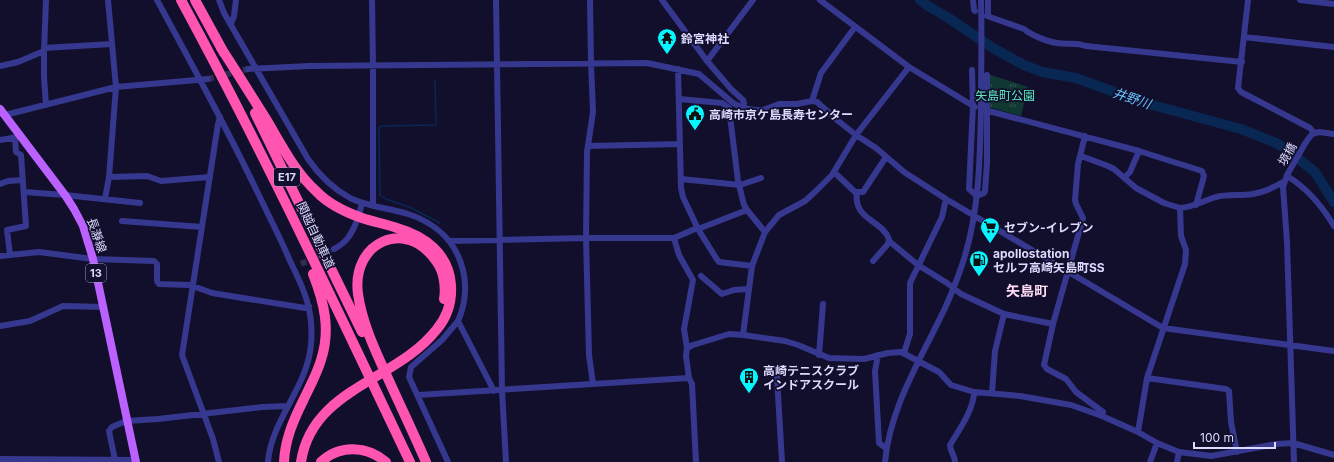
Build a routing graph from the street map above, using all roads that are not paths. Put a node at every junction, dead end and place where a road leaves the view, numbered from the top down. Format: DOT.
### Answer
graph roads {
  1 [pos="46,0"];
  2 [pos="108,0"];
  3 [pos="157,0"];
  4 [pos="181,0"];
  5 [pos="196,0"];
  6 [pos="219,0"];
  7 [pos="236,0"];
  8 [pos="372,0"];
  9 [pos="496,0"];
  10 [pos="590,0"];
  11 [pos="663,0"];
  12 [pos="753,0"];
  13 [pos="820,0"];
  14 [pos="973,0"];
  15 [pos="981,0"];
  16 [pos="988,0"];
  17 [pos="1248,0"];
  18 [pos="1300,0"];
  19 [pos="1334,4"];
  20 [pos="975,11"];
  21 [pos="231,24"];
  22 [pos="855,27"];
  23 [pos="1244,37"];
  24 [pos="112,44"];
  25 [pos="1334,47"];
  26 [pos="221,48"];
  27 [pos="44,50"];
  28 [pos="707,61"];
  29 [pos="1242,62"];
  30 [pos="591,63"];
  31 [pos="498,64"];
  32 [pos="0,66"];
  33 [pos="373,66"];
  34 [pos="909,67"];
  35 [pos="256,68"];
  36 [pos="248,69"];
  37 [pos="678,69"];
  38 [pos="972,70"];
  39 [pos="987,75"];
  40 [pos="208,79"];
  41 [pos="200,80"];
  42 [pos="116,87"];
  43 [pos="679,98"];
  44 [pos="812,101"];
  45 [pos="46,105"];
  46 [pos="974,106"];
  47 [pos="743,108"];
  48 [pos="986,110"];
  49 [pos="2,112"];
  50 [pos="242,114"];
  51 [pos="220,117"];
  52 [pos="1314,133"];
  53 [pos="1334,134"];
  54 [pos="856,135"];
  55 [pos="1085,136"];
  56 [pos="18,137"];
  57 [pos="0,140"];
  58 [pos="680,144"];
  59 [pos="588,146"];
  60 [pos="1138,151"];
  61 [pos="1081,156"];
  62 [pos="886,157"];
  63 [pos="834,172"];
  64 [pos="109,177"];
  65 [pos="210,177"];
  66 [pos="1286,177"];
  67 [pos="761,178"];
  68 [pos="1124,178"];
  69 [pos="681,179"];
  70 [pos="23,180"];
  71 [pos="0,184"];
  72 [pos="740,185"];
  73 [pos="24,192"];
  74 [pos="857,192"];
  75 [pos="65,195"];
  76 [pos="977,196"];
  77 [pos="105,199"];
  78 [pos="946,199"];
  79 [pos="140,203"];
  80 [pos="362,203"];
  81 [pos="373,205"];
  82 [pos="1196,205"];
  83 [pos="1180,208"];
  84 [pos="747,210"];
  85 [pos="360,211"];
  86 [pos="974,216"];
  87 [pos="122,221"];
  88 [pos="356,223"];
  89 [pos="1334,226"];
  90 [pos="202,227"];
  91 [pos="698,229"];
  92 [pos="765,232"];
  93 [pos="586,238"];
  94 [pos="674,238"];
  95 [pos="500,239"];
  96 [pos="449,240"];
  97 [pos="889,241"];
  98 [pos="334,249"];
  99 [pos="10,255"];
  100 [pos="0,256"];
  101 [pos="93,259"];
  102 [pos="873,261"];
  103 [pos="301,264"];
  104 [pos="918,265"];
  105 [pos="752,266"];
  106 [pos="294,268"];
  107 [pos="1069,272"];
  108 [pos="701,276"];
  109 [pos="193,287"];
  110 [pos="748,289"];
  111 [pos="953,289"];
  112 [pos="823,304"];
  113 [pos="309,306"];
  114 [pos="103,307"];
  115 [pos="1004,314"];
  116 [pos="458,321"];
  117 [pos="1053,324"];
  118 [pos="0,326"];
  119 [pos="1163,328"];
  120 [pos="742,335"];
  121 [pos="1290,345"];
  122 [pos="687,348"];
  123 [pos="1334,351"];
  124 [pos="904,353"];
  125 [pos="375,355"];
  126 [pos="819,355"];
  127 [pos="878,355"];
  128 [pos="919,361"];
  129 [pos="689,378"];
  130 [pos="777,378"];
  131 [pos="1147,378"];
  132 [pos="593,384"];
  133 [pos="502,390"];
  134 [pos="494,391"];
  135 [pos="974,392"];
  136 [pos="992,393"];
  137 [pos="418,395"];
  138 [pos="288,406"];
  139 [pos="203,414"];
  140 [pos="1102,416"];
  141 [pos="126,421"];
  142 [pos="1138,432"];
  143 [pos="1157,443"];
  144 [pos="1293,443"];
  145 [pos="886,448"];
  146 [pos="1179,452"];
  147 [pos="1237,452"];
  148 [pos="1334,455"];
  149 [pos="0,460"];
  150 [pos="115,460"];
  151 [pos="23,461"];
  152 [pos="135,461"];
  153 [pos="219,462"];
  154 [pos="268,462"];
  155 [pos="284,462"];
  156 [pos="294,462"];
  157 [pos="300,462"];
  158 [pos="321,462"];
  159 [pos="386,462"];
  160 [pos="410,462"];
  161 [pos="425,462"];
  162 [pos="448,462"];
  163 [pos="506,462"];
  164 [pos="696,462"];
  165 [pos="782,462"];
  166 [pos="885,462"];
  167 [pos="955,462"];
  168 [pos="1150,462"];
  169 [pos="1177,462"];
  170 [pos="1294,462"];
  1 -- 27 [label="street"];
  2 -- 24 [label="street"];
  3 -- 41 [label="street"];
  4 -- 50 [label="highway, 関越自動車道 / E17"];
  5 -- 26 [label="highway, 関越自動車道 / E17"];
  6 -- 21 [label="street"];
  7 -- 21 [label="street"];
  8 -- 33 [label="street"];
  9 -- 31 [label="street"];
  10 -- 30 [label="street"];
  11 -- 28 [label="street"];
  12 -- 28 [label="street"];
  13 -- 22 [label="street"];
  14 -- 20 [label="street"];
  15 -- 76 [label="street"];
  16 -- 29 [label="street"];
  17 -- 23 [label="street"];
  18 -- 19 [label="street"];
  21 -- 35 [label="street"];
  22 -- 34 [label="street"];
  22 -- 44 [label="street"];
  23 -- 25 [label="street"];
  23 -- 29 [label="street"];
  24 -- 27 [label="street"];
  24 -- 42 [label="street"];
  26 -- 125 [label="highway, 関越自動車道 / E17"];
  26 -- 157 [label="highway"];
  27 -- 32 [label="street"];
  27 -- 45 [label="street"];
  28 -- 47 [label="street"];
  29 -- 52 [label="street"];
  30 -- 31 [label="street"];
  30 -- 37 [label="street"];
  30 -- 59 [label="street"];
  31 -- 33 [label="street"];
  31 -- 95 [label="street"];
  33 -- 35 [label="street"];
  33 -- 81 [label="street"];
  34 -- 46 [label="street"];
  34 -- 54 [label="street"];
  35 -- 36 [label="street"];
  35 -- 80 [label="street"];
  37 -- 43 [label="street"];
  37 -- 47 [label="street"];
  38 -- 46 [label="street"];
  39 -- 48 [label="street"];
  40 -- 41 [label="street"];
  41 -- 42 [label="street"];
  41 -- 51 [label="street"];
  42 -- 45 [label="street"];
  42 -- 64 [label="street"];
  43 -- 58 [label="street"];
  43 -- 72 [label="street"];
  44 -- 47 [label="street"];
  44 -- 54 [label="street"];
  45 -- 49 [label="street"];
  46 -- 76 [label="street"];
  48 -- 55 [label="street"];
  48 -- 76 [label="street"];
  49 -- 56 [label="main road, 長瀞線 / 13"];
  50 -- 155 [label="highway"];
  50 -- 160 [label="highway, 関越自動車道 / E17"];
  51 -- 65 [label="street"];
  51 -- 106 [label="street"];
  52 -- 53 [label="street"];
  52 -- 66 [label="street, 境橋"];
  54 -- 62 [label="street"];
  54 -- 63 [label="street"];
  55 -- 60 [label="street"];
  55 -- 61 [label="street"];
  56 -- 57 [label="street"];
  56 -- 70 [label="street"];
  56 -- 75 [label="main road, 長瀞線 / 13"];
  58 -- 59 [label="street"];
  58 -- 69 [label="street"];
  59 -- 93 [label="street"];
  60 -- 68 [label="street"];
  60 -- 82 [label="street"];
  61 -- 68 [label="street"];
  61 -- 107 [label="street"];
  62 -- 74 [label="street"];
  62 -- 78 [label="street"];
  63 -- 74 [label="street"];
  63 -- 92 [label="street"];
  64 -- 65 [label="street"];
  64 -- 77 [label="street"];
  65 -- 90 [label="street"];
  66 -- 82 [label="street"];
  66 -- 89 [label="street"];
  66 -- 121 [label="street"];
  67 -- 72 [label="street"];
  68 -- 83 [label="street"];
  69 -- 72 [label="street"];
  69 -- 91 [label="street"];
  70 -- 71 [label="street"];
  70 -- 73 [label="street"];
  72 -- 84 [label="street"];
  73 -- 75 [label="street"];
  73 -- 99 [label="street"];
  74 -- 97 [label="street"];
  75 -- 77 [label="street"];
  75 -- 101 [label="main road, 長瀞線 / 13"];
  76 -- 86 [label="street"];
  77 -- 79 [label="street"];
  78 -- 86 [label="street"];
  78 -- 104 [label="street"];
  80 -- 81 [label="street"];
  80 -- 85 [label="street"];
  81 -- 96 [label="street"];
  82 -- 83 [label="street"];
  83 -- 119 [label="street"];
  84 -- 91 [label="street"];
  84 -- 92 [label="street"];
  86 -- 107 [label="street"];
  86 -- 111 [label="street"];
  87 -- 90 [label="street"];
  88 -- 98 [label="street"];
  90 -- 109 [label="street"];
  91 -- 94 [label="street"];
  91 -- 105 [label="street"];
  92 -- 105 [label="street"];
  93 -- 94 [label="street"];
  93 -- 95 [label="street"];
  93 -- 132 [label="street"];
  94 -- 122 [label="street"];
  95 -- 96 [label="street"];
  95 -- 133 [label="street"];
  96 -- 116 [label="street"];
  97 -- 102 [label="street"];
  97 -- 104 [label="street"];
  99 -- 100 [label="street"];
  99 -- 101 [label="street"];
  101 -- 109 [label="street"];
  101 -- 114 [label="main road, 長瀞線 / 13"];
  103 -- 106 [label="street"];
  104 -- 111 [label="street"];
  104 -- 124 [label="street"];
  105 -- 110 [label="street"];
  106 -- 113 [label="street"];
  107 -- 117 [label="street"];
  107 -- 119 [label="street"];
  108 -- 110 [label="street"];
  109 -- 113 [label="street"];
  109 -- 139 [label="street"];
  110 -- 120 [label="street"];
  111 -- 115 [label="street"];
  111 -- 128 [label="street"];
  112 -- 126 [label="street"];
  113 -- 138 [label="street"];
  114 -- 118 [label="street"];
  114 -- 141 [label="main road, 長瀞線 / 13"];
  115 -- 117 [label="street"];
  115 -- 136 [label="street"];
  116 -- 134 [label="street"];
  116 -- 137 [label="street"];
  117 -- 140 [label="street"];
  119 -- 121 [label="street"];
  119 -- 131 [label="street"];
  120 -- 122 [label="street"];
  120 -- 126 [label="street"];
  121 -- 123 [label="street"];
  121 -- 144 [label="street"];
  122 -- 129 [label="street"];
  124 -- 127 [label="street"];
  124 -- 128 [label="street"];
  125 -- 156 [label="highway"];
  125 -- 161 [label="highway, 関越自動車道 / E17"];
  126 -- 127 [label="street"];
  127 -- 145 [label="street"];
  128 -- 135 [label="street"];
  128 -- 145 [label="street"];
  129 -- 132 [label="street"];
  129 -- 164 [label="street"];
  130 -- 165 [label="street"];
  131 -- 142 [label="street"];
  131 -- 147 [label="street"];
  132 -- 133 [label="street"];
  133 -- 134 [label="street"];
  133 -- 163 [label="street"];
  134 -- 137 [label="street"];
  135 -- 136 [label="street"];
  135 -- 167 [label="street"];
  136 -- 140 [label="street"];
  137 -- 162 [label="street"];
  138 -- 139 [label="street"];
  138 -- 154 [label="street"];
  139 -- 141 [label="street"];
  139 -- 153 [label="street"];
  140 -- 142 [label="street"];
  141 -- 150 [label="street"];
  141 -- 152 [label="main road, 長瀞線 / 13"];
  142 -- 143 [label="street"];
  143 -- 146 [label="street"];
  143 -- 168 [label="street"];
  144 -- 147 [label="street"];
  144 -- 148 [label="street"];
  144 -- 170 [label="street"];
  145 -- 166 [label="street"];
  146 -- 147 [label="street"];
  146 -- 169 [label="street"];
  149 -- 151 [label="street"];
  150 -- 151 [label="street"];
  150 -- 152 [label="street"];
  158 -- 159 [label="highway"];
}
